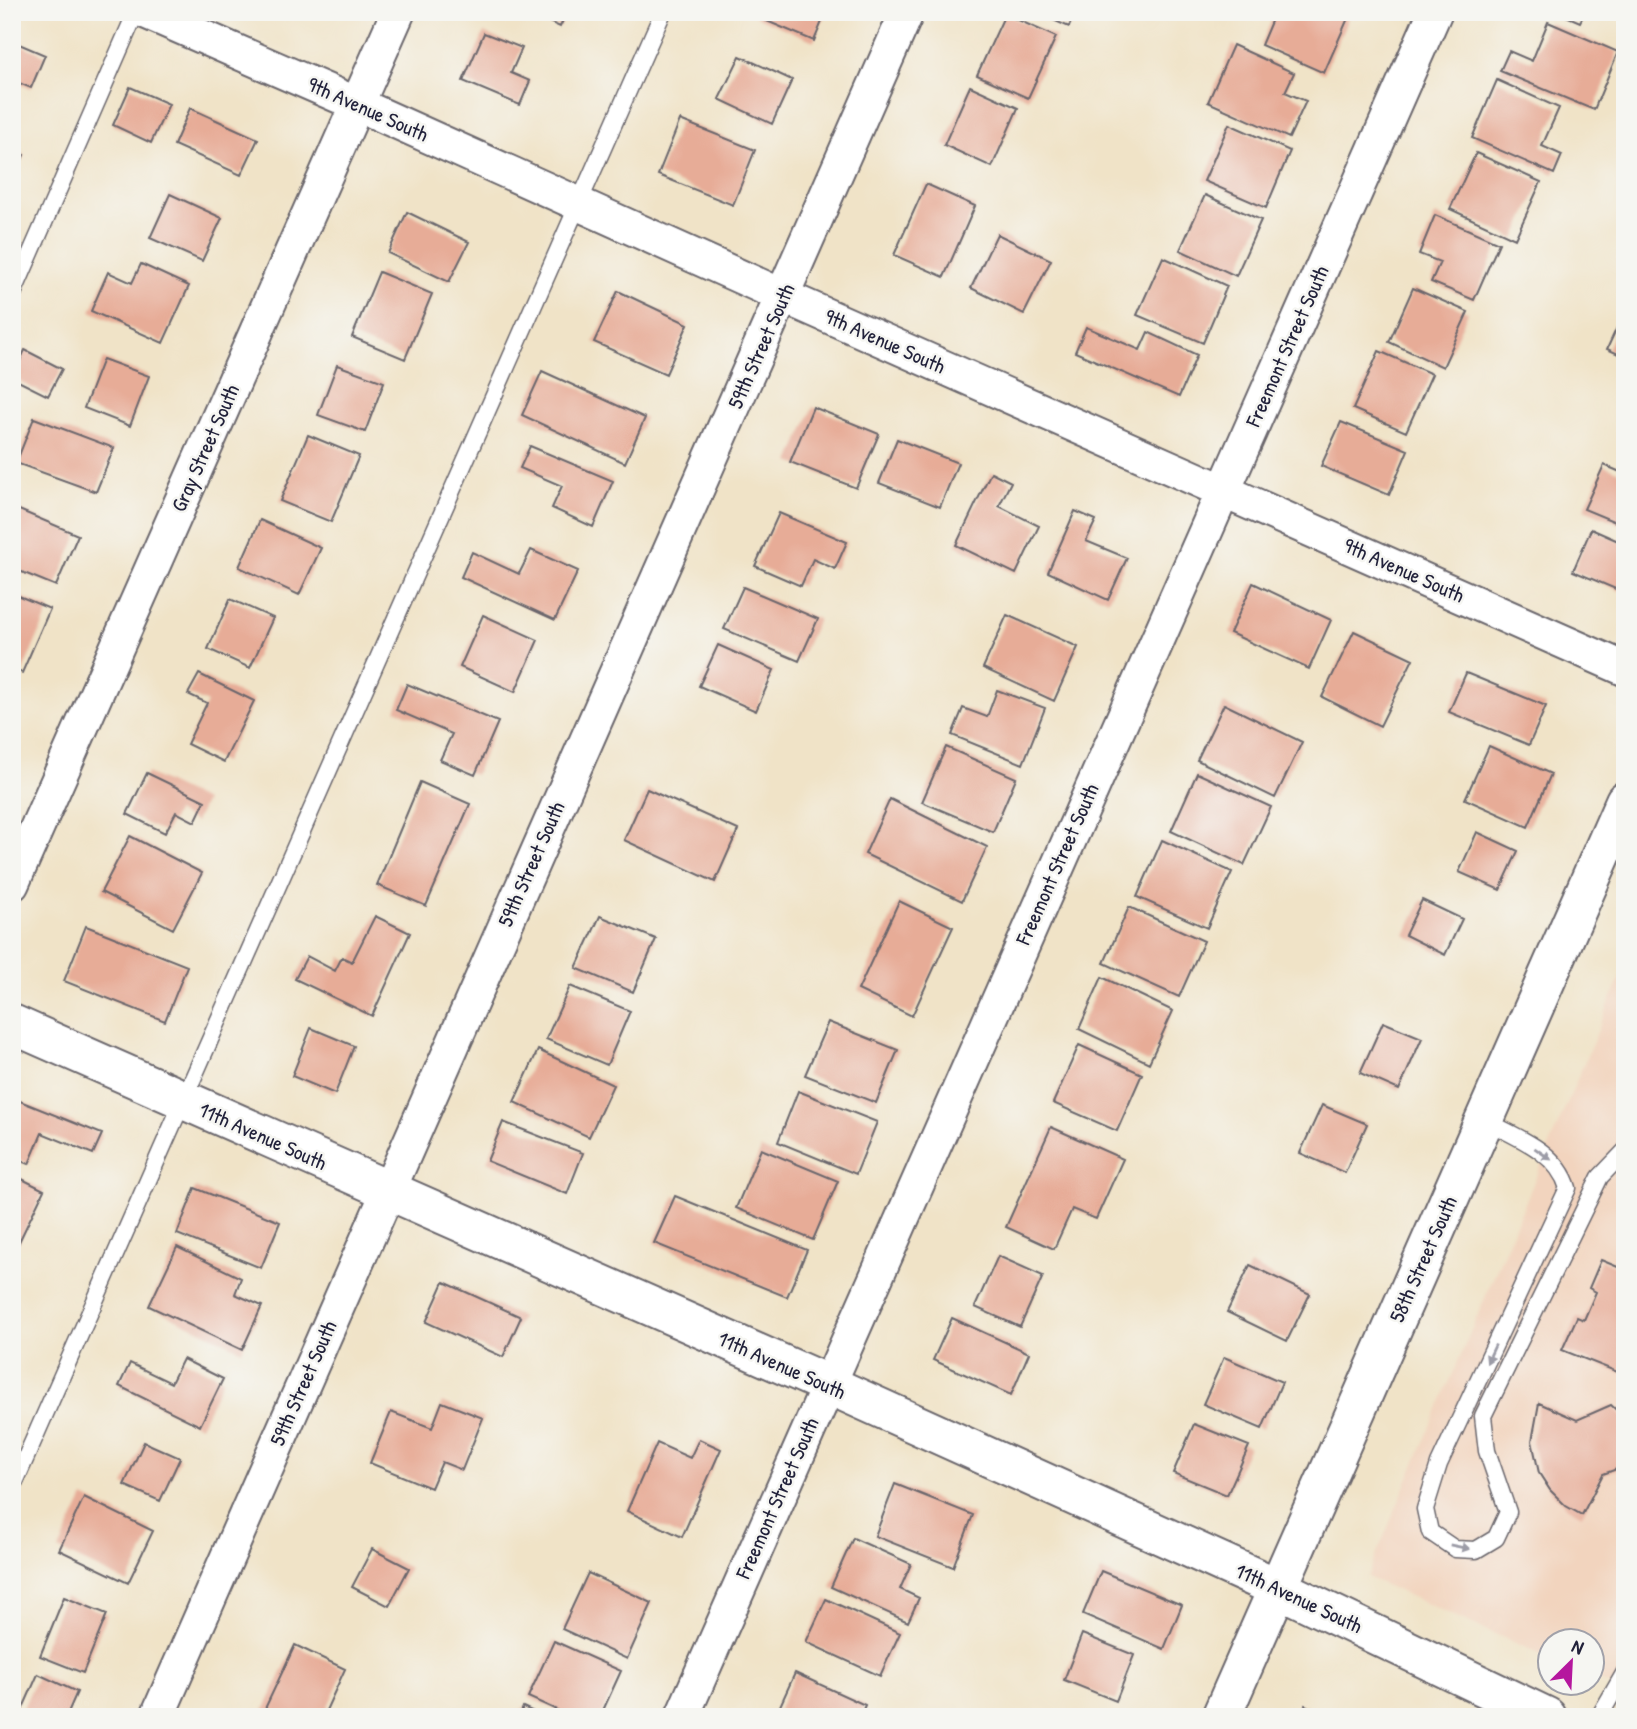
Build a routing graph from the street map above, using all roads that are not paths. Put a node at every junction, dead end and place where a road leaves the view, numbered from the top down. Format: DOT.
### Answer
graph roads {
  1 [pos="136,12"];
  2 [pos="146,12"];
  3 [pos="398,12"];
  4 [pos="663,12"];
  5 [pos="907,12"];
  6 [pos="1435,12"];
  7 [pos="357,104"];
  8 [pos="579,204"];
  9 [pos="12,296"];
  10 [pos="783,296"];
  11 [pos="1223,490"];
  12 [pos="1625,669"];
  13 [pos="1625,801"];
  14 [pos="12,884"];
  15 [pos="12,1024"];
  16 [pos="184,1101"];
  17 [pos="1484,1120"];
  18 [pos="1624,1152"];
  19 [pos="387,1191"];
  20 [pos="827,1384"];
  21 [pos="12,1489"];
  22 [pos="1278,1588"];
  23 [pos="1625,1672"];
  24 [pos="157,1717"];
  25 [pos="682,1717"];
  26 [pos="1221,1717"];
  27 [pos="1547,1717"];
  28 [pos="1599,1717"];
  1 -- 9 [label="lane"];
  2 -- 7 [label="street, 9th Avenue South"];
  3 -- 7 [label="street, Gray Street South"];
  4 -- 8 [label="lane"];
  5 -- 10 [label="street, 59th Street South"];
  6 -- 11 [label="street, Freemont Street South"];
  7 -- 8 [label="street, 9th Avenue South"];
  7 -- 14 [label="street, Gray Street South"];
  8 -- 10 [label="street, 9th Avenue South"];
  8 -- 16 [label="lane"];
  10 -- 11 [label="street, 9th Avenue South"];
  10 -- 19 [label="street, 59th Street South"];
  11 -- 12 [label="street, 9th Avenue South"];
  11 -- 20 [label="street, Freemont Street South"];
  13 -- 17 [label="street, 58th Street South"];
  15 -- 16 [label="street, 11th Avenue South"];
  16 -- 19 [label="street, 11th Avenue South"];
  16 -- 21 [label="lane"];
  17 -- 18 [label="lane, one-way"];
  17 -- 22 [label="street, 58th Street South"];
  19 -- 20 [label="street, 11th Avenue South"];
  19 -- 24 [label="street, 59th Street South"];
  20 -- 22 [label="street, 11th Avenue South"];
  20 -- 25 [label="street, Freemont Street South"];
  22 -- 26 [label="street, 58th Street South"];
  22 -- 27 [label="street, 11th Avenue South"];
  23 -- 28 [label="lane"];
}
